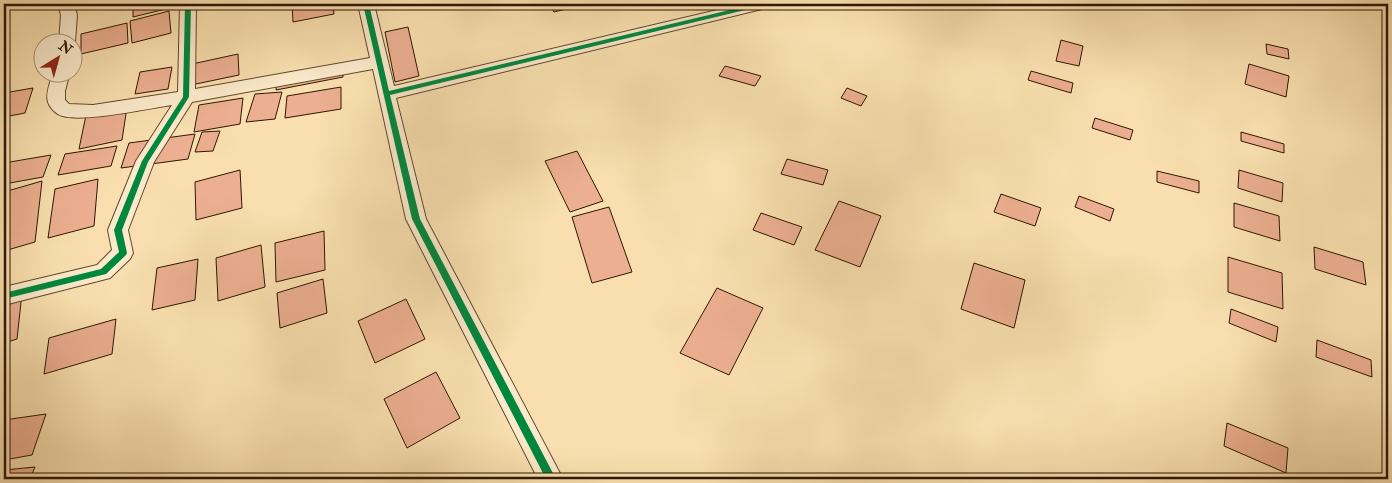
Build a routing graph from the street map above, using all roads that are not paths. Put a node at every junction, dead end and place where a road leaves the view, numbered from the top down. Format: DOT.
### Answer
graph roads {
  1 [pos="66,4"];
  2 [pos="188,4"];
  3 [pos="366,4"];
  4 [pos="762,4"];
  5 [pos="68,32"];
  6 [pos="379,62"];
  7 [pos="59,82"];
  8 [pos="387,94"];
  9 [pos="186,97"];
  10 [pos="4,296"];
  11 [pos="551,479"];
  1 -- 5 [label="street"];
  2 -- 9 [label="street"];
  3 -- 6 [label="street"];
  4 -- 8 [label="street"];
  6 -- 8 [label="street"];
  6 -- 9 [label="street"];
  7 -- 9 [label="street"];
  8 -- 11 [label="street"];
  9 -- 10 [label="street"];
}
